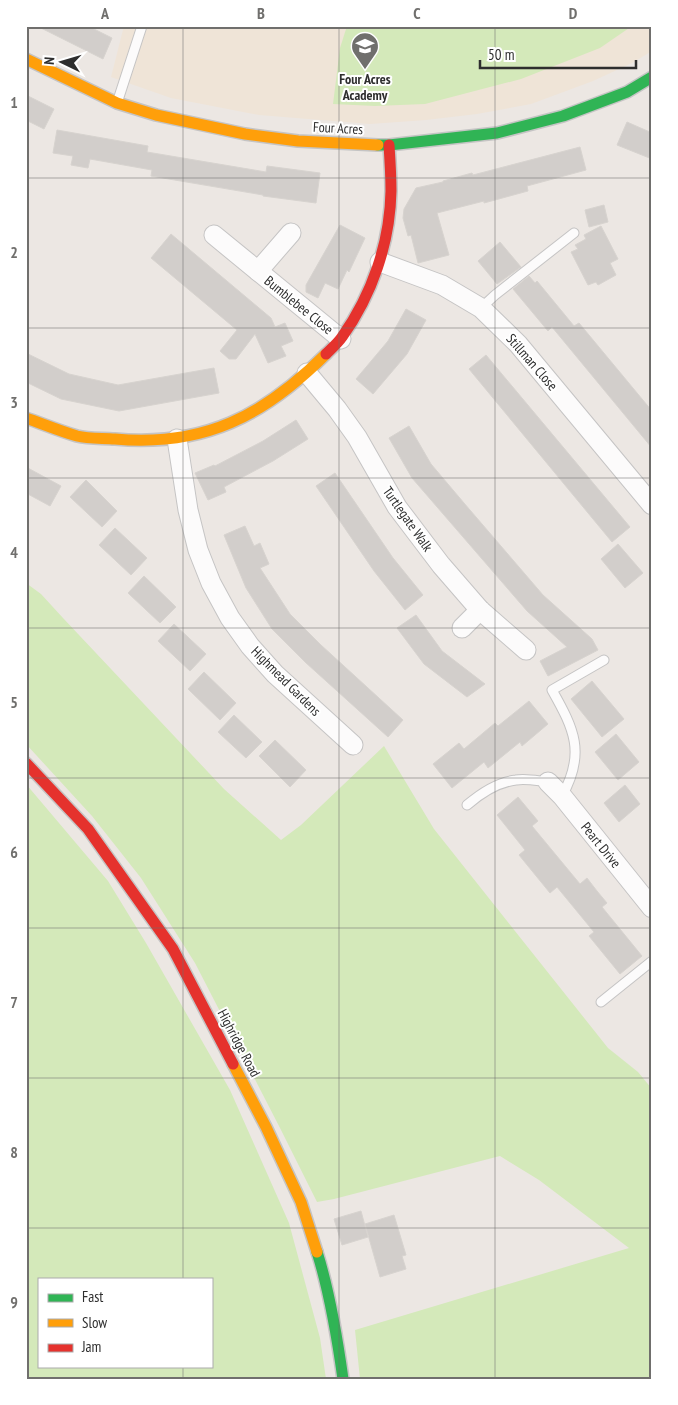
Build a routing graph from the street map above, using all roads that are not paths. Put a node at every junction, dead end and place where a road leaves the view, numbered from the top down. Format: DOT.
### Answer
graph roads {
  1 [pos="142,26"];
  2 [pos="26,59"];
  3 [pos="652,77"];
  4 [pos="117,103"];
  5 [pos="389,145"];
  6 [pos="574,233"];
  7 [pos="291,234"];
  8 [pos="214,235"];
  9 [pos="380,262"];
  10 [pos="258,271"];
  11 [pos="481,308"];
  12 [pos="341,339"];
  13 [pos="307,373"];
  14 [pos="26,418"];
  15 [pos="177,440"];
  16 [pos="652,505"];
  17 [pos="480,610"];
  18 [pos="462,628"];
  19 [pos="526,650"];
  20 [pos="604,660"];
  21 [pos="353,745"];
  22 [pos="26,763"];
  23 [pos="548,782"];
  24 [pos="562,796"];
  25 [pos="467,805"];
  26 [pos="652,908"];
  27 [pos="652,961"];
  28 [pos="601,1002"];
  29 [pos="343,1379"];
  1 -- 4 [label="lane"];
  2 -- 4 [label="street, Four Acres"];
  3 -- 5 [label="street, Four Acres"];
  4 -- 5 [label="street, Four Acres"];
  5 -- 9 [label="street"];
  6 -- 11 [label="lane"];
  7 -- 10 [label="street, Bumblebee Close"];
  8 -- 10 [label="street, Bumblebee Close"];
  9 -- 11 [label="street, Stillman Close"];
  9 -- 12 [label="street"];
  10 -- 12 [label="street, Bumblebee Close"];
  11 -- 16 [label="street, Stillman Close"];
  12 -- 13 [label="street"];
  13 -- 15 [label="street"];
  13 -- 17 [label="street, Turtlegate Walk"];
  14 -- 15 [label="street"];
  15 -- 21 [label="street, Highmead Gardens"];
  17 -- 18 [label="street"];
  17 -- 19 [label="street, Turtlegate Walk"];
  20 -- 24 [label="lane"];
  22 -- 29 [label="street, Highridge Road"];
  23 -- 24 [label="street, Peart Drive"];
  23 -- 25 [label="lane"];
  24 -- 26 [label="street, Peart Drive"];
  27 -- 28 [label="lane"];
}
